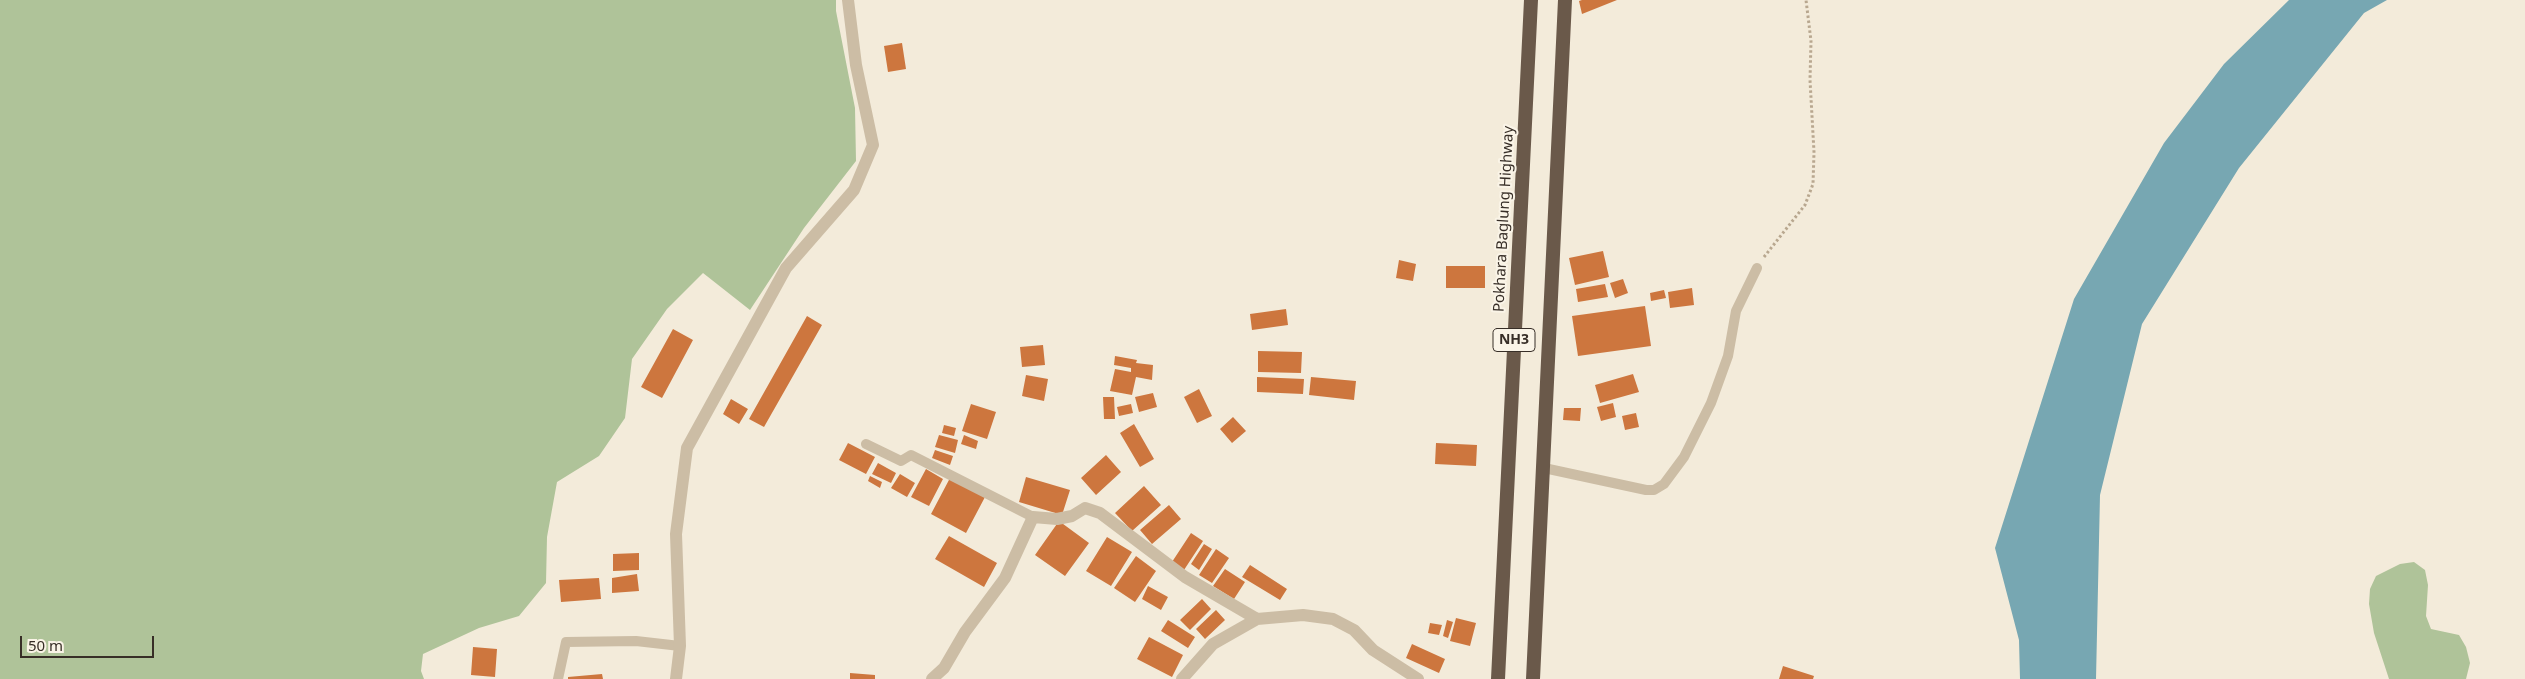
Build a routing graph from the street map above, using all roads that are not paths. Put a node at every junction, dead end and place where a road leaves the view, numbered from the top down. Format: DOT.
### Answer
graph roads {
  1 [pos="848,0"];
  2 [pos="1531,0"];
  3 [pos="1565,0"];
  4 [pos="1757,268"];
  5 [pos="866,444"];
  6 [pos="1544,468"];
  7 [pos="1033,517"];
  8 [pos="1257,619"];
  9 [pos="680,646"];
  10 [pos="558,679"];
  11 [pos="676,679"];
  12 [pos="932,679"];
  13 [pos="1182,679"];
  14 [pos="1418,679"];
  15 [pos="1498,679"];
  16 [pos="1533,679"];
  1 -- 9 [label="street"];
  2 -- 15 [label="highway, Pokhara Baglung Highway / NH3"];
  3 -- 6 [label="highway"];
  4 -- 6 [label="lane"];
  5 -- 7 [label="lane"];
  6 -- 16 [label="highway"];
  7 -- 8 [label="street"];
  7 -- 12 [label="street"];
  8 -- 13 [label="street"];
  8 -- 14 [label="street"];
  9 -- 10 [label="lane"];
  9 -- 11 [label="street"];
}
